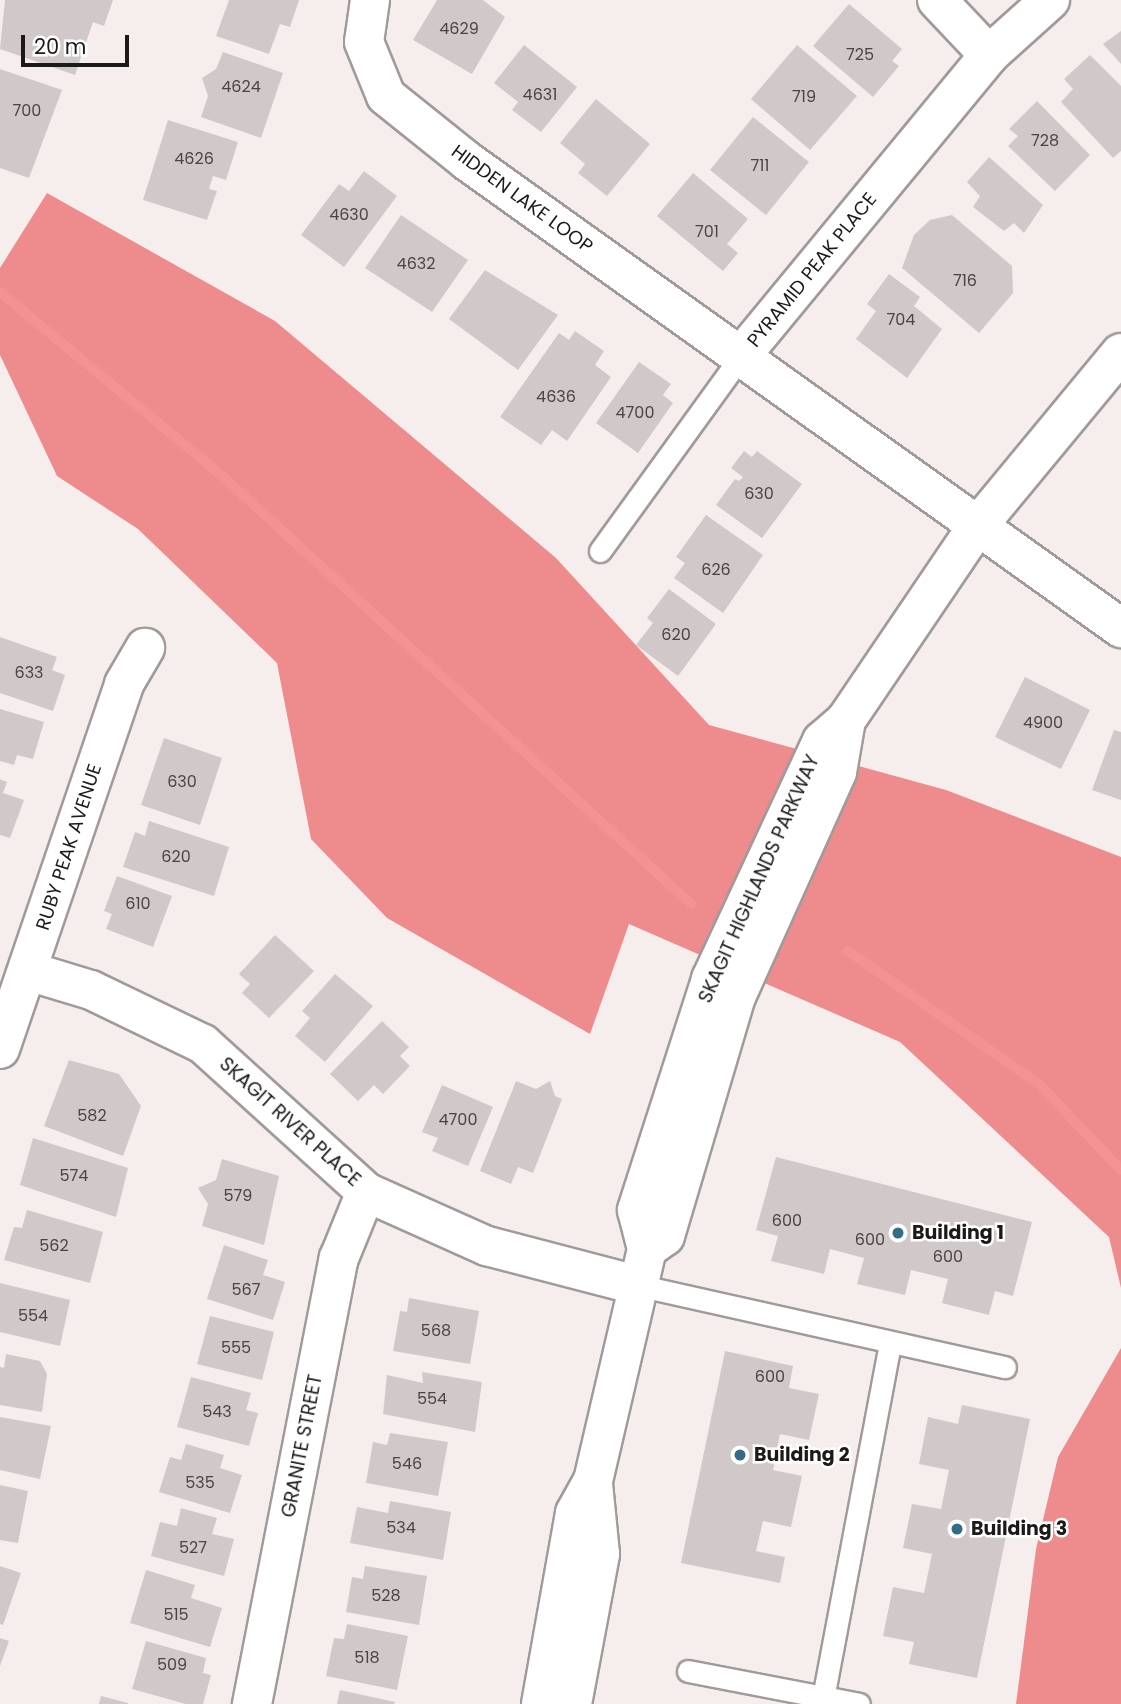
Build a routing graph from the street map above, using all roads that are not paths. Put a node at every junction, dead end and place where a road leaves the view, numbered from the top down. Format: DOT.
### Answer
graph roads {
  1 [pos="370,0"];
  2 [pos="937,0"];
  3 [pos="1050,0"];
  4 [pos="989,55"];
  5 [pos="1120,352"];
  6 [pos="741,356"];
  7 [pos="976,528"];
  8 [pos="600,551"];
  9 [pos="1121,628"];
  10 [pos="145,648"];
  11 [pos="28,971"];
  12 [pos="0,1049"];
  13 [pos="366,1192"];
  14 [pos="637,1285"];
  15 [pos="890,1343"];
  16 [pos="1005,1367"];
  17 [pos="593,1482"];
  18 [pos="688,1671"];
  19 [pos="823,1698"];
  20 [pos="252,1704"];
  21 [pos="541,1704"];
  22 [pos="572,1704"];
  23 [pos="859,1704"];
  1 -- 6 [label="street, HIDDEN LAKE LOOP"];
  2 -- 4 [label="street"];
  3 -- 4 [label="street, PYRAMID PEAK PLACE"];
  4 -- 6 [label="street, PYRAMID PEAK PLACE"];
  5 -- 7 [label="street, SKAGIT HIGHLANDS PARKWAY"];
  6 -- 7 [label="street, PYRAMID PEAK PLACE"];
  6 -- 8 [label="lane"];
  7 -- 9 [label="street, PYRAMID PEAK PLACE"];
  7 -- 14 [label="street, SKAGIT HIGHLANDS PARKWAY"];
  10 -- 11 [label="street, RUBY PEAK AVENUE"];
  11 -- 12 [label="street, RUBY PEAK AVENUE"];
  11 -- 13 [label="street, SKAGIT RIVER PLACE"];
  13 -- 14 [label="street, SKAGIT RIVER PLACE"];
  13 -- 20 [label="street, GRANITE STREET"];
  14 -- 15 [label="lane"];
  14 -- 17 [label="street, SKAGIT HIGHLANDS PARKWAY"];
  15 -- 16 [label="lane"];
  15 -- 19 [label="lane"];
  17 -- 21 [label="street, SKAGIT HIGHLANDS PARKWAY"];
  17 -- 22 [label="street, SKAGIT HIGHLANDS PARKWAY"];
  18 -- 19 [label="lane"];
  19 -- 23 [label="lane"];
}
